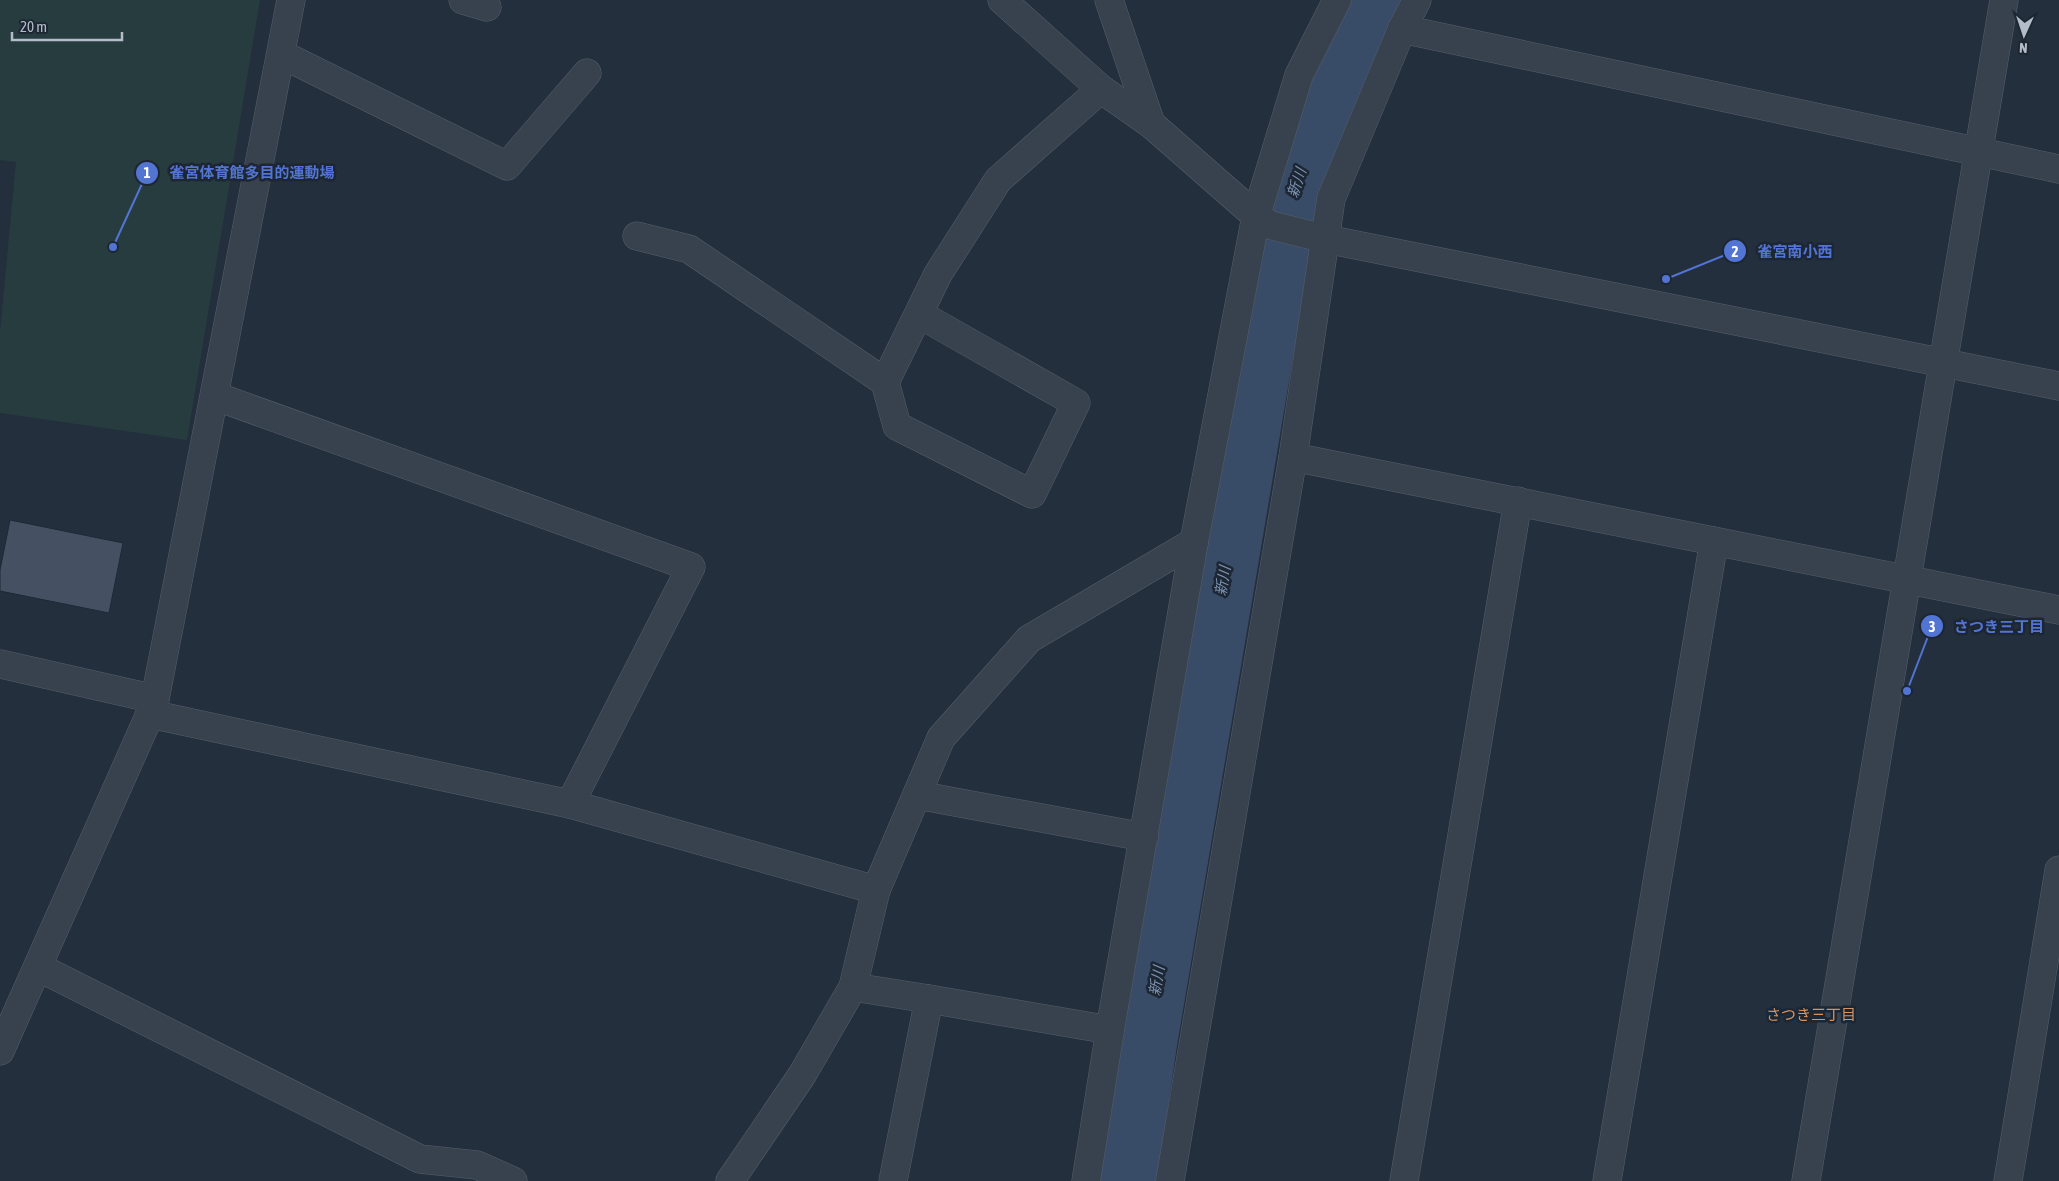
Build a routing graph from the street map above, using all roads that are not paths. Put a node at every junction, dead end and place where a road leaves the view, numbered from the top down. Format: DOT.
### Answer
graph roads {
  1 [pos="292,0"];
  2 [pos="1002,0"];
  3 [pos="1109,0"];
  4 [pos="1337,0"];
  5 [pos="1417,0"];
  6 [pos="2004,0"];
  7 [pos="1402,29"];
  8 [pos="281,54"];
  9 [pos="587,73"];
  10 [pos="1101,89"];
  11 [pos="1151,124"];
  12 [pos="1979,154"];
  13 [pos="2059,169"];
  14 [pos="1263,220"];
  15 [pos="636,236"];
  16 [pos="1314,236"];
  17 [pos="918,314"];
  18 [pos="1942,364"];
  19 [pos="885,382"];
  20 [pos="2059,386"];
  21 [pos="215,396"];
  22 [pos="1294,457"];
  23 [pos="1518,502"];
  24 [pos="1714,541"];
  25 [pos="1194,542"];
  26 [pos="1907,579"];
  27 [pos="2059,610"];
  28 [pos="0,664"];
  29 [pos="152,706"];
  30 [pos="916,795"];
  31 [pos="570,804"];
  32 [pos="1144,837"];
  33 [pos="2059,870"];
  34 [pos="876,890"];
  35 [pos="38,967"];
  36 [pos="853,987"];
  37 [pos="929,999"];
  38 [pos="1110,1030"];
  39 [pos="0,1052"];
  40 [pos="513,1181"];
  41 [pos="730,1181"];
  42 [pos="893,1181"];
  43 [pos="1086,1181"];
  44 [pos="1170,1181"];
  45 [pos="1404,1181"];
  46 [pos="1607,1181"];
  47 [pos="1806,1181"];
  48 [pos="2008,1181"];
  1 -- 8 [label="street"];
  2 -- 10 [label="street"];
  3 -- 11 [label="street"];
  4 -- 14 [label="street"];
  5 -- 7 [label="street"];
  6 -- 12 [label="street"];
  7 -- 12 [label="street"];
  7 -- 16 [label="street"];
  8 -- 9 [label="street"];
  8 -- 21 [label="street"];
  10 -- 11 [label="street"];
  10 -- 17 [label="street"];
  11 -- 14 [label="street"];
  12 -- 13 [label="street"];
  12 -- 18 [label="street"];
  14 -- 16 [label="street"];
  14 -- 25 [label="street"];
  15 -- 19 [label="street"];
  16 -- 18 [label="street"];
  16 -- 22 [label="street"];
  17 -- 19 [label="street"];
  17 -- 19 [label="street"];
  18 -- 20 [label="street"];
  18 -- 26 [label="street"];
  21 -- 29 [label="street"];
  21 -- 31 [label="street"];
  22 -- 23 [label="street"];
  22 -- 44 [label="street"];
  23 -- 24 [label="street"];
  23 -- 45 [label="street"];
  24 -- 26 [label="street"];
  24 -- 46 [label="street"];
  25 -- 30 [label="street"];
  25 -- 32 [label="street"];
  26 -- 27 [label="street"];
  26 -- 47 [label="street"];
  28 -- 29 [label="street"];
  29 -- 31 [label="street"];
  29 -- 35 [label="street"];
  30 -- 32 [label="street"];
  30 -- 34 [label="street"];
  31 -- 34 [label="street"];
  32 -- 38 [label="street"];
  33 -- 48 [label="street"];
  34 -- 36 [label="street"];
  35 -- 39 [label="street"];
  35 -- 40 [label="street"];
  36 -- 37 [label="street"];
  36 -- 41 [label="street"];
  37 -- 38 [label="street"];
  37 -- 42 [label="street"];
  38 -- 43 [label="street"];
}
